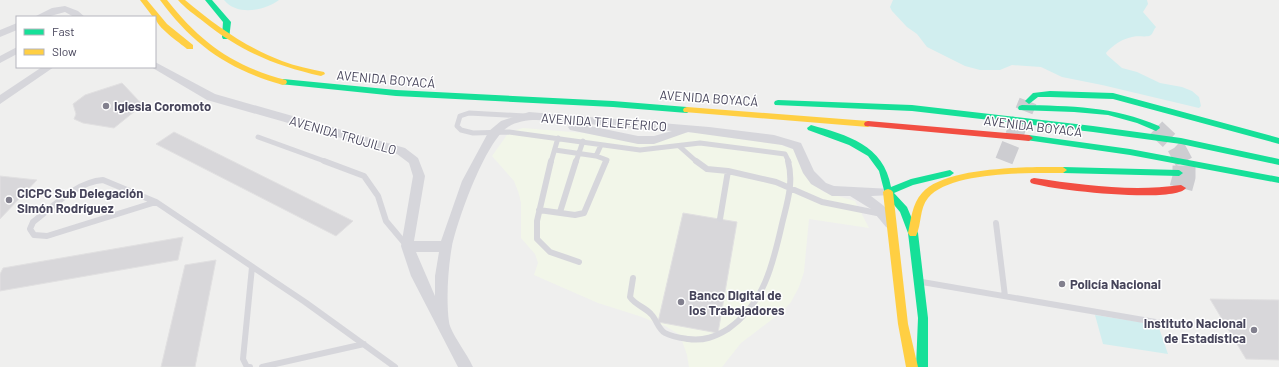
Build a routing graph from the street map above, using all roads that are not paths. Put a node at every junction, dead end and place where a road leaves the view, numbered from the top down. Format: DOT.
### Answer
graph roads {
  1 [pos="143,0"];
  2 [pos="182,0"];
  3 [pos="208,0"];
  4 [pos="165,3"];
  5 [pos="42,16"];
  6 [pos="79,16"];
  7 [pos="156,16"];
  8 [pos="156,16"];
  9 [pos="16,26"];
  10 [pos="0,34"];
  11 [pos="226,37"];
  12 [pos="16,51"];
  13 [pos="0,60"];
  14 [pos="156,66"];
  15 [pos="48,68"];
  16 [pos="241,69"];
  17 [pos="328,74"];
  18 [pos="0,100"];
  19 [pos="1028,101"];
  20 [pos="772,102"];
  21 [pos="591,103"];
  22 [pos="991,107"];
  23 [pos="912,108"];
  24 [pos="1010,108"];
  25 [pos="529,116"];
  26 [pos="505,124"];
  27 [pos="811,128"];
  28 [pos="1156,128"];
  29 [pos="705,130"];
  30 [pos="493,134"];
  31 [pos="258,137"];
  32 [pos="558,138"];
  33 [pos="583,141"];
  34 [pos="1279,141"];
  35 [pos="600,145"];
  36 [pos="679,146"];
  37 [pos="1017,146"];
  38 [pos="555,150"];
  39 [pos="579,154"];
  40 [pos="596,156"];
  41 [pos="1277,161"];
  42 [pos="1117,162"];
  43 [pos="1000,163"];
  44 [pos="728,171"];
  45 [pos="1252,175"];
  46 [pos="967,177"];
  47 [pos="1279,180"];
  48 [pos="1279,184"];
  49 [pos="790,188"];
  50 [pos="1181,188"];
  51 [pos="888,192"];
  52 [pos="850,193"];
  53 [pos="156,202"];
  54 [pos="539,210"];
  55 [pos="560,212"];
  56 [pos="884,214"];
  57 [pos="720,219"];
  58 [pos="996,223"];
  59 [pos="894,232"];
  60 [pos="913,232"];
  61 [pos="407,246"];
  62 [pos="446,246"];
  63 [pos="579,262"];
  64 [pos="252,267"];
  65 [pos="633,278"];
  66 [pos="918,282"];
  67 [pos="1005,296"];
  68 [pos="902,314"];
  69 [pos="923,318"];
  70 [pos="442,324"];
  71 [pos="1167,324"];
  72 [pos="364,344"];
  73 [pos="250,367"];
  74 [pos="262,367"];
  75 [pos="395,367"];
  76 [pos="466,367"];
  77 [pos="912,367"];
  78 [pos="922,367"];
  1 -- 7 [label="main road"];
  2 -- 11 [label="main road, AVENIDA BOYACÁ"];
  3 -- 11 [label="main road"];
  4 -- 16 [label="main road, AVENIDA BOYACÁ"];
  5 -- 6 [label="street"];
  8 -- 16 [label="main road"];
  9 -- 10 [label="street"];
  11 -- 17 [label="main road, AVENIDA BOYACÁ"];
  12 -- 13 [label="street"];
  14 -- 61 [label="street, AVENIDA TRUJILLO"];
  15 -- 18 [label="street"];
  16 -- 21 [label="main road, AVENIDA BOYACÁ"];
  19 -- 34 [label="main road"];
  20 -- 23 [label="main road, AVENIDA BOYACÁ"];
  21 -- 27 [label="main road"];
  21 -- 45 [label="main road, AVENIDA BOYACÁ"];
  22 -- 23 [label="main road"];
  23 -- 41 [label="main road, AVENIDA BOYACÁ"];
  24 -- 28 [label="main road"];
  25 -- 26 [label="street, AVENIDA TELEFÉRICO"];
  25 -- 29 [label="street, AVENIDA TELEFÉRICO"];
  25 -- 30 [label="lane"];
  26 -- 29 [label="street, AVENIDA TELEFÉRICO"];
  26 -- 30 [label="street, AVENIDA TELEFÉRICO"];
  27 -- 37 [label="main road"];
  27 -- 51 [label="main road"];
  29 -- 52 [label="street, AVENIDA TELEFÉRICO"];
  30 -- 32 [label="lane"];
  30 -- 62 [label="street, AVENIDA TELEFÉRICO"];
  31 -- 61 [label="lane"];
  32 -- 33 [label="lane"];
  32 -- 38 [label="lane"];
  33 -- 35 [label="lane"];
  33 -- 39 [label="lane"];
  35 -- 36 [label="lane"];
  35 -- 40 [label="lane"];
  36 -- 44 [label="lane"];
  36 -- 49 [label="lane"];
  38 -- 39 [label="lane"];
  38 -- 54 [label="lane"];
  39 -- 40 [label="lane"];
  39 -- 55 [label="lane"];
  40 -- 55 [label="lane"];
  42 -- 46 [label="main road"];
  43 -- 51 [label="main road"];
  44 -- 49 [label="lane"];
  44 -- 57 [label="lane"];
  45 -- 47 [label="main road, AVENIDA BOYACÁ"];
  45 -- 48 [label="main road"];
  46 -- 50 [label="main road"];
  46 -- 60 [label="main road"];
  49 -- 56 [label="lane"];
  49 -- 65 [label="lane"];
  51 -- 52 [label="street, AVENIDA TELEFÉRICO"];
  51 -- 59 [label="main road"];
  51 -- 60 [label="main road"];
  52 -- 56 [label="street, AVENIDA TELEFÉRICO"];
  53 -- 53 [label="lane"];
  53 -- 64 [label="lane"];
  54 -- 55 [label="lane"];
  54 -- 63 [label="lane"];
  56 -- 59 [label="street, AVENIDA TELEFÉRICO"];
  58 -- 67 [label="lane"];
  59 -- 68 [label="main road"];
  60 -- 66 [label="main road"];
  61 -- 62 [label="street"];
  61 -- 70 [label="street, AVENIDA TRUJILLO"];
  62 -- 70 [label="street, AVENIDA TELEFÉRICO"];
  64 -- 72 [label="lane"];
  64 -- 73 [label="lane"];
  66 -- 67 [label="lane"];
  66 -- 69 [label="main road"];
  67 -- 71 [label="lane"];
  68 -- 69 [label="main road"];
  68 -- 77 [label="main road"];
  69 -- 78 [label="main road"];
  70 -- 76 [label="street, AVENIDA TRUJILLO"];
  72 -- 74 [label="lane"];
  72 -- 75 [label="lane"];
}
